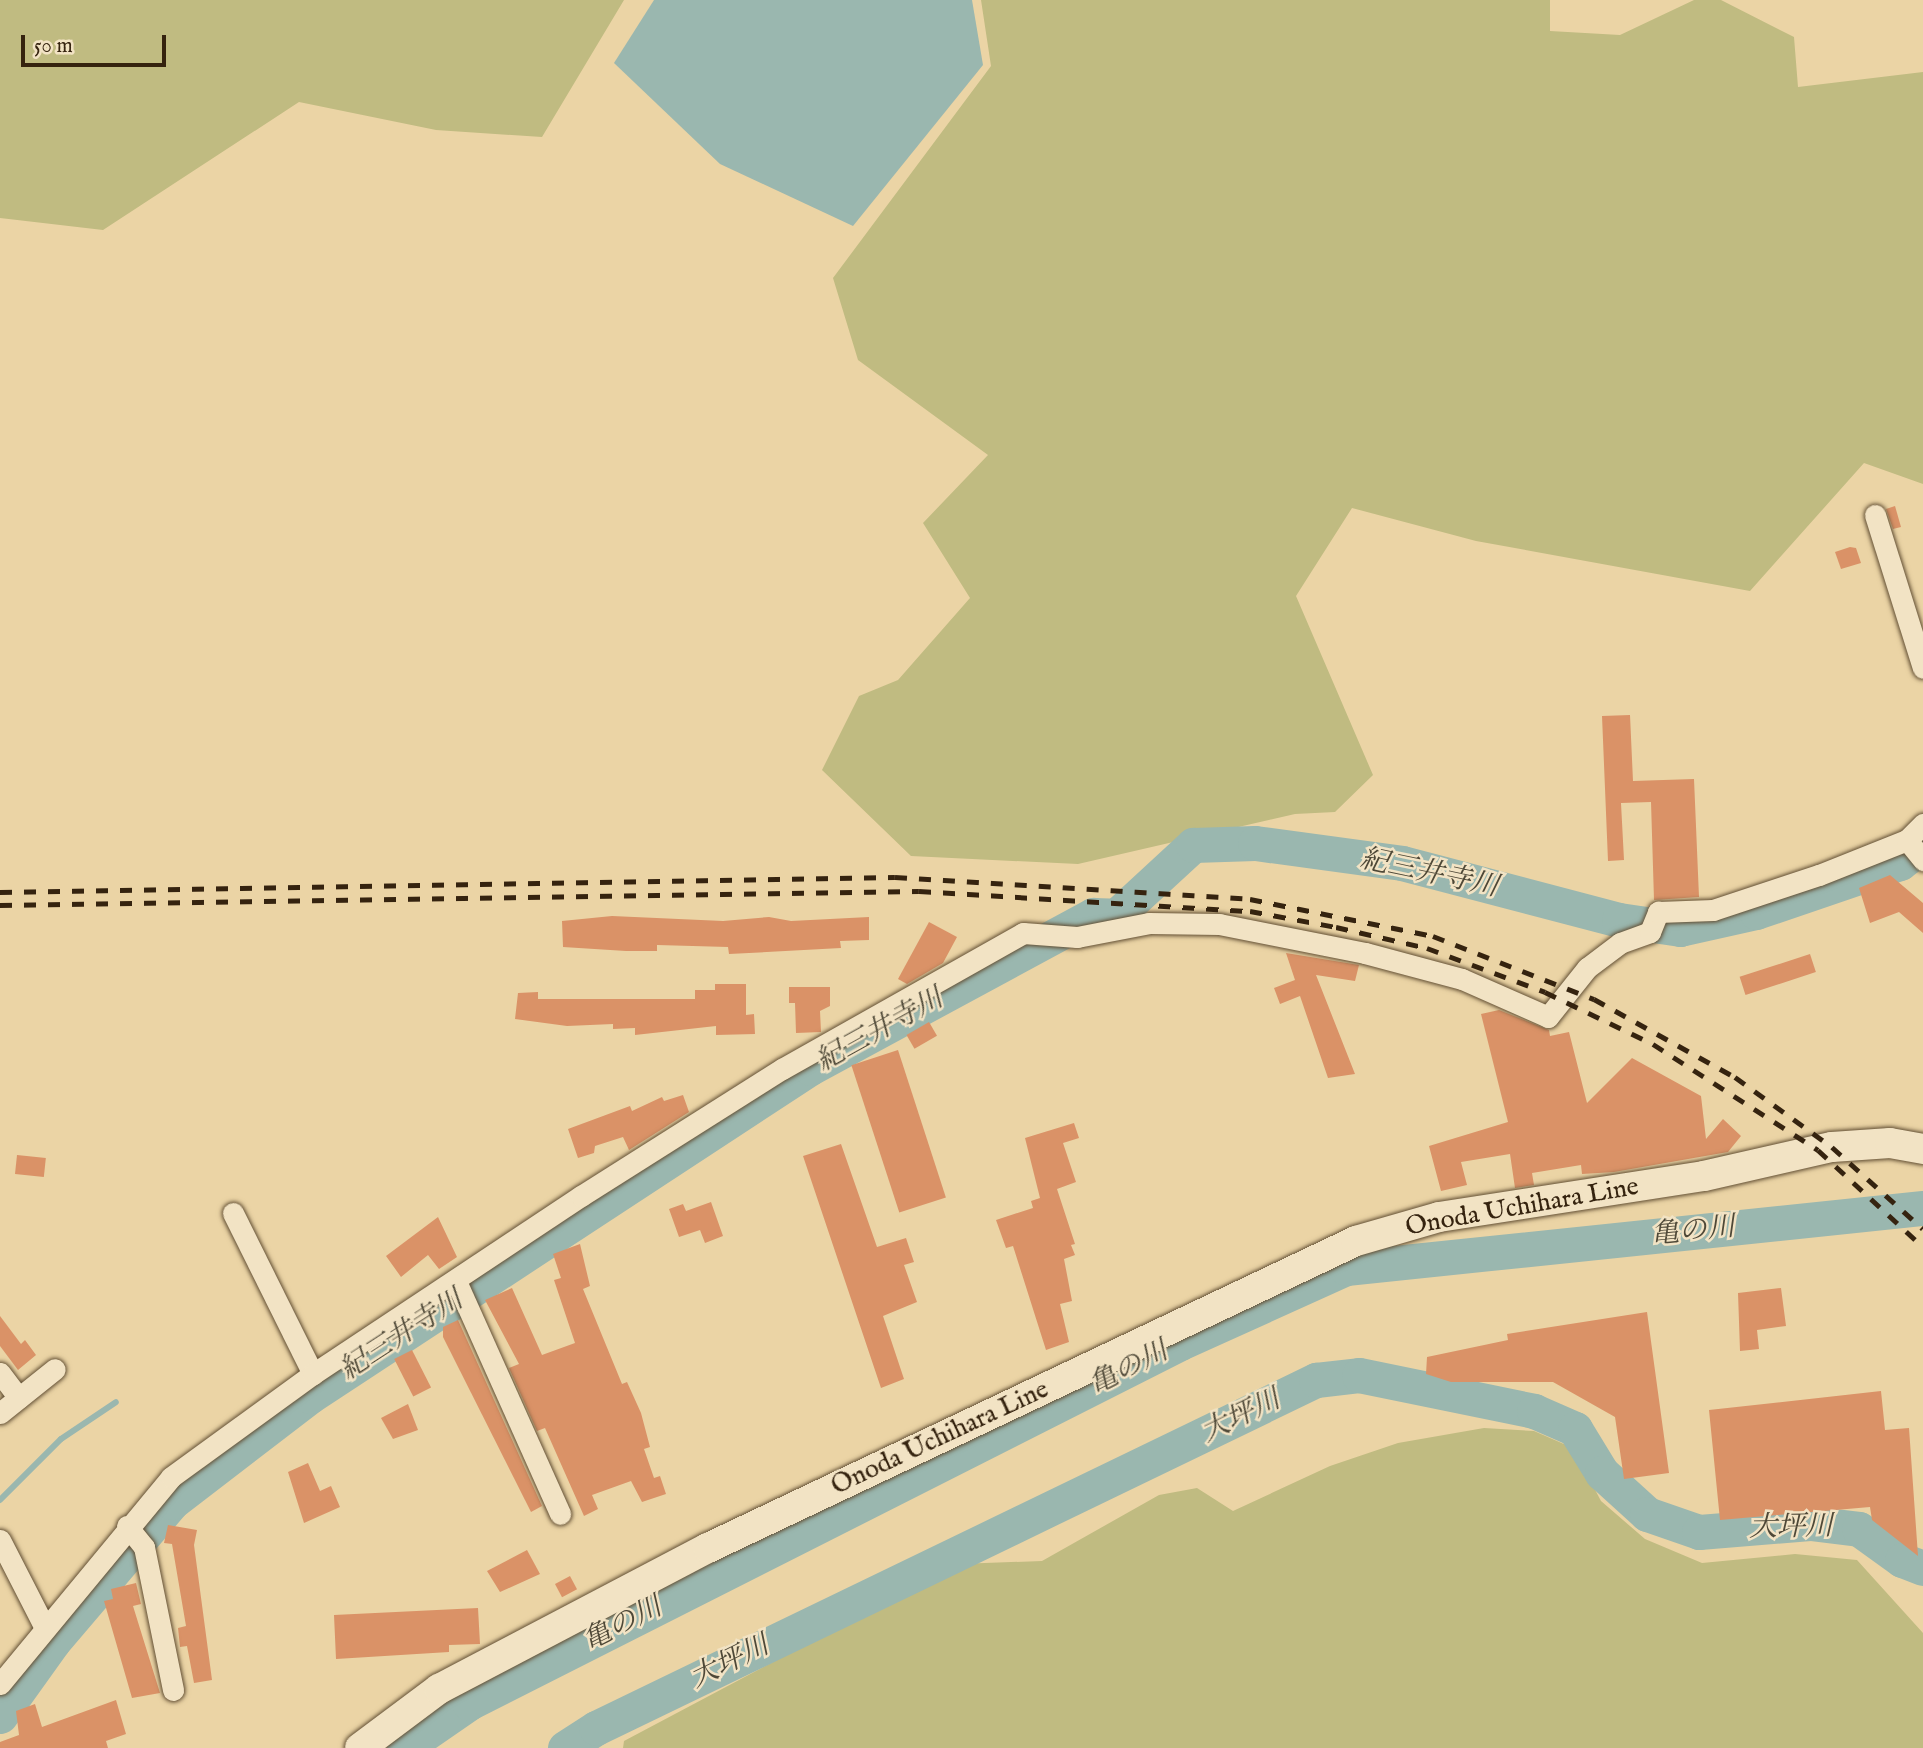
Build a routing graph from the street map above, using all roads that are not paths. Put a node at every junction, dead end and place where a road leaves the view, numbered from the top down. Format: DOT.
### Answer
graph roads {
  1 [pos="1875,515"];
  2 [pos="1923,668"];
  3 [pos="1923,824"];
  4 [pos="1907,839"];
  5 [pos="1923,860"];
  6 [pos="1923,1149"];
  7 [pos="233,1213"];
  8 [pos="461,1292"];
  9 [pos="55,1369"];
  10 [pos="0,1373"];
  11 [pos="313,1374"];
  12 [pos="19,1398"];
  13 [pos="0,1413"];
  14 [pos="560,1514"];
  15 [pos="135,1536"];
  16 [pos="0,1540"];
  17 [pos="44,1626"];
  18 [pos="1,1682"];
  19 [pos="173,1690"];
  20 [pos="360,1748"];
  1 -- 2 [label="street"];
  3 -- 4 [label="street"];
  4 -- 5 [label="street"];
  4 -- 8 [label="street"];
  6 -- 20 [label="main road, Onoda Uchihara Line"];
  7 -- 11 [label="street"];
  8 -- 11 [label="street"];
  8 -- 14 [label="street"];
  9 -- 12 [label="street"];
  10 -- 12 [label="street"];
  11 -- 15 [label="street"];
  12 -- 13 [label="street"];
  15 -- 17 [label="street"];
  15 -- 19 [label="street"];
  16 -- 17 [label="street"];
  17 -- 18 [label="street"];
}
